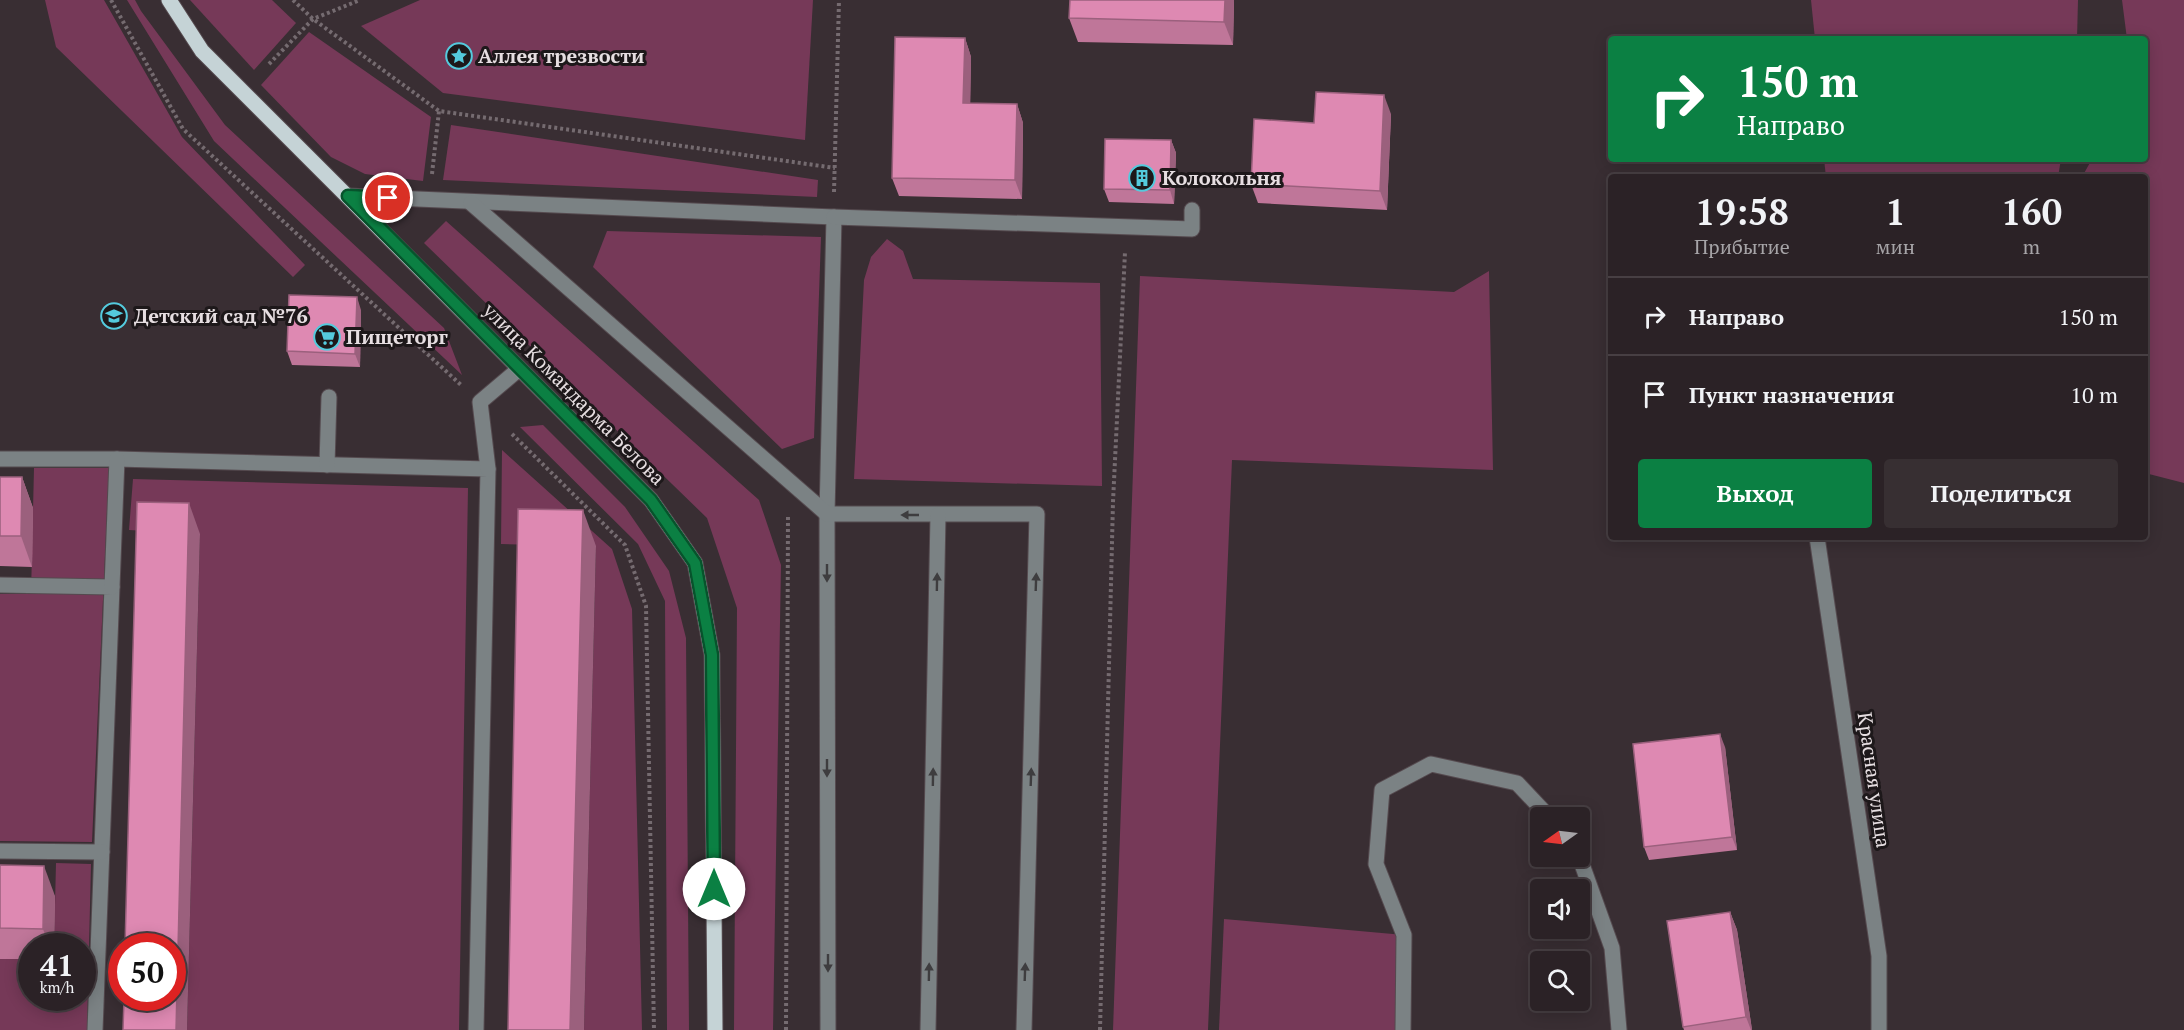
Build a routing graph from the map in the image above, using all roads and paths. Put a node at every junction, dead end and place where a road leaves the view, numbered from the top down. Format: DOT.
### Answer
graph roads {
  1 [pos="169,0"];
  2 [pos="293,0"];
  3 [pos="360,0"];
  4 [pos="839,0"];
  5 [pos="313,19"];
  6 [pos="269,64"];
  7 [pos="439,111"];
  8 [pos="835,168"];
  9 [pos="348,196"];
  10 [pos="429,199"];
  11 [pos="471,203"];
  12 [pos="1192,210"];
  13 [pos="834,217"];
  14 [pos="1126,227"];
  15 [pos="519,369"];
  16 [pos="329,397"];
  17 [pos="0,459"];
  18 [pos="117,459"];
  19 [pos="327,465"];
  20 [pos="488,469"];
  21 [pos="789,482"];
  22 [pos="827,514"];
  23 [pos="938,515"];
  24 [pos="1817,540"];
  25 [pos="0,585"];
  26 [pos="112,587"];
  27 [pos="1539,807"];
  28 [pos="0,850"];
  29 [pos="102,852"];
  30 [pos="1583,867"];
  31 [pos="95,1030"];
  32 [pos="476,1030"];
  33 [pos="715,1030"];
  34 [pos="786,1030"];
  35 [pos="828,1030"];
  36 [pos="928,1030"];
  37 [pos="1024,1030"];
  38 [pos="1100,1030"];
  39 [pos="1403,1030"];
  40 [pos="1619,1030"];
  41 [pos="1879,1030"];
  1 -- 9 [label="main road, улица Командарма Белова"];
  2 -- 5 [label="path"];
  3 -- 5 [label="path"];
  4 -- 8 [label="path"];
  5 -- 6 [label="path"];
  5 -- 7 [label="path"];
  7 -- 8 [label="path"];
  7 -- 10 [label="path"];
  8 -- 13 [label="path"];
  9 -- 10 [label="street"];
  9 -- 15 [label="main road, улица Командарма Белова"];
  10 -- 11 [label="street"];
  11 -- 13 [label="street"];
  11 -- 21 [label="street"];
  12 -- 14 [label="street"];
  13 -- 14 [label="street"];
  13 -- 22 [label="street"];
  14 -- 38 [label="path"];
  15 -- 20 [label="street"];
  15 -- 33 [label="main road, улица Командарма Белова"];
  16 -- 19 [label="street"];
  17 -- 18 [label="street"];
  18 -- 19 [label="street"];
  18 -- 26 [label="street"];
  19 -- 20 [label="street"];
  20 -- 32 [label="street"];
  21 -- 22 [label="street"];
  21 -- 34 [label="path"];
  23 -- 22 [label="street, one-way"];
  22 -- 35 [label="street, one-way"];
  36 -- 23 [label="street, one-way"];
  37 -- 23 [label="street, one-way"];
  24 -- 41 [label="street, Красная улица"];
  25 -- 26 [label="street"];
  26 -- 29 [label="street"];
  27 -- 39 [label="street"];
  28 -- 29 [label="street"];
  29 -- 31 [label="street"];
  30 -- 40 [label="street"];
}
